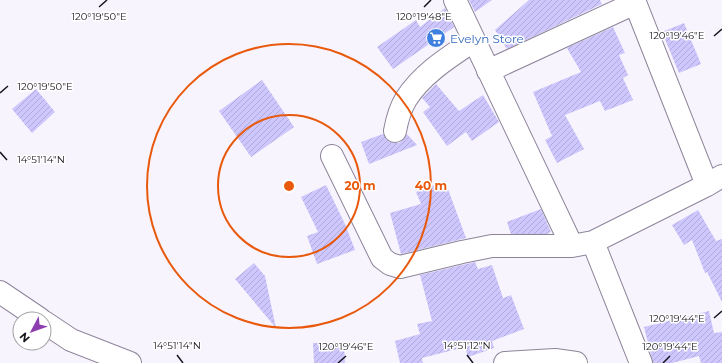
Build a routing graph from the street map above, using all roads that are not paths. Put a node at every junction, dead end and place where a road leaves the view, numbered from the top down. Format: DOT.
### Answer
graph roads {
  1 [pos="455,0"];
  2 [pos="634,1"];
  3 [pos="473,41"];
  4 [pos="488,71"];
  5 [pos="395,131"];
  6 [pos="332,156"];
  7 [pos="714,180"];
  8 [pos="593,242"];
  9 [pos="572,246"];
  10 [pos="0,292"];
  11 [pos="28,311"];
  12 [pos="52,327"];
  13 [pos="130,363"];
  14 [pos="505,363"];
  15 [pos="576,363"];
  16 [pos="641,363"];
  1 -- 3 [label="street"];
  2 -- 4 [label="street"];
  2 -- 7 [label="street"];
  3 -- 4 [label="street"];
  3 -- 5 [label="street"];
  4 -- 9 [label="street"];
  6 -- 9 [label="street"];
  7 -- 8 [label="street"];
  8 -- 9 [label="street"];
  8 -- 16 [label="street"];
  10 -- 11 [label="street"];
  12 -- 13 [label="street"];
  14 -- 15 [label="street"];
}
